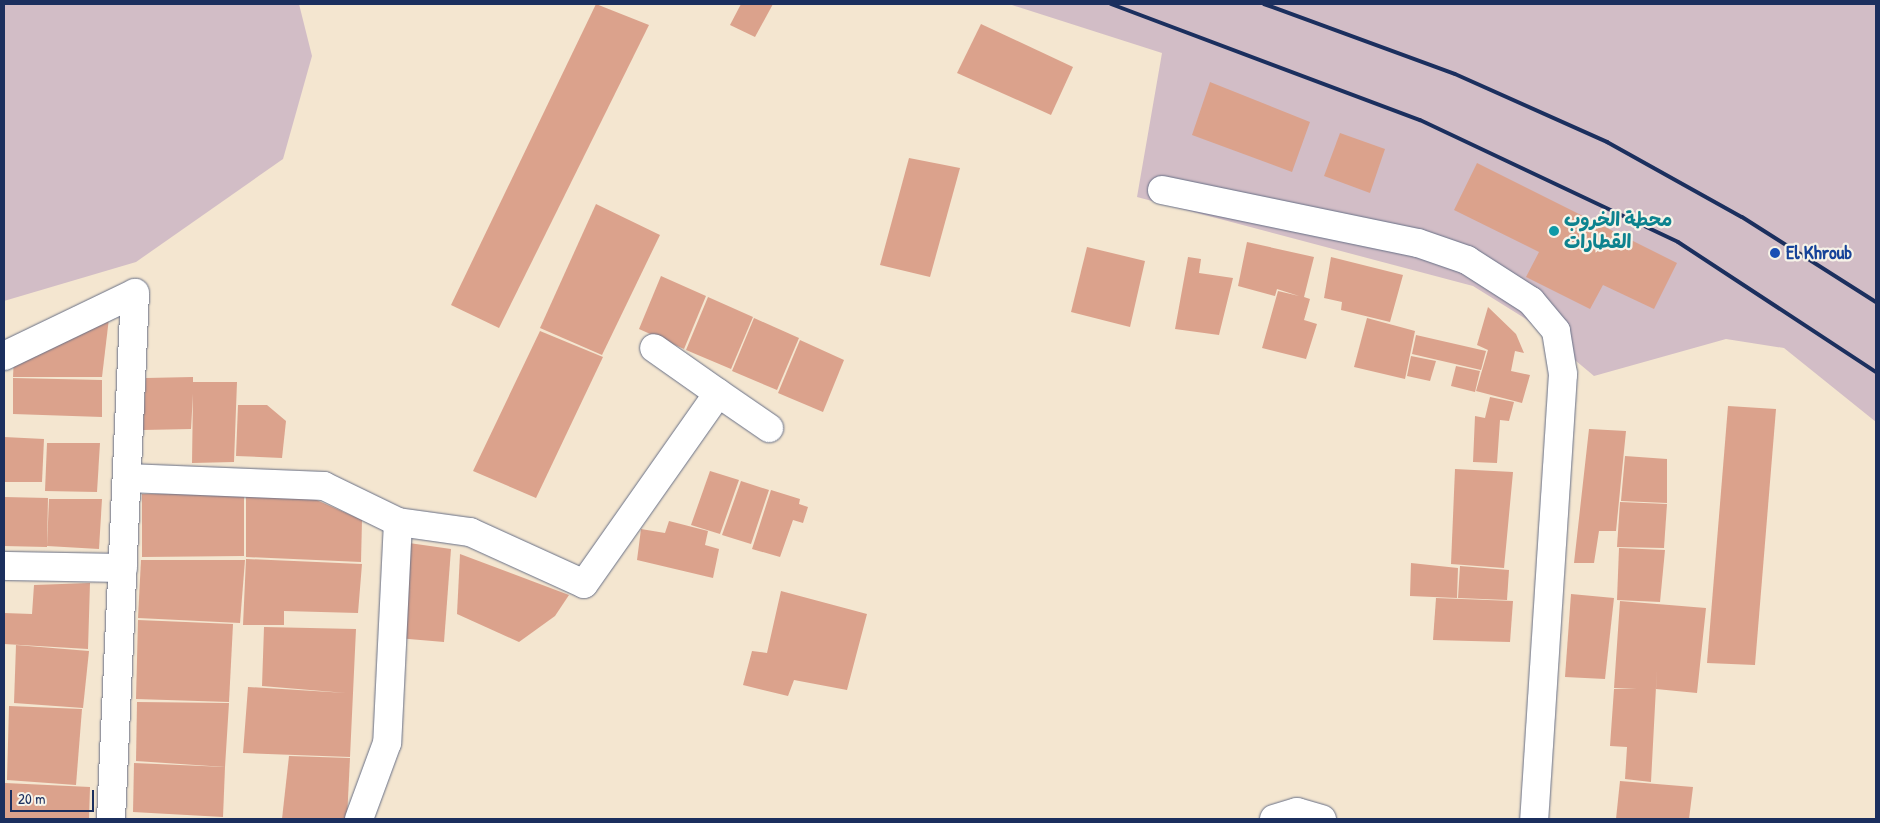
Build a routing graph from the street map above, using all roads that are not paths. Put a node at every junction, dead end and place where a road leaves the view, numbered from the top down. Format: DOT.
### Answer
graph roads {
  1 [pos="1162,190"];
  2 [pos="654,348"];
  3 [pos="4,356"];
  4 [pos="718,393"];
  5 [pos="769,428"];
  6 [pos="127,478"];
  7 [pos="398,522"];
  8 [pos="4,566"];
  9 [pos="123,568"];
  10 [pos="111,819"];
  11 [pos="359,819"];
  12 [pos="1274,819"];
  13 [pos="1322,819"];
  14 [pos="1534,819"];
  1 -- 14 [label="street"];
  2 -- 4 [label="street"];
  3 -- 6 [label="street"];
  4 -- 5 [label="street"];
  4 -- 7 [label="street"];
  6 -- 7 [label="street"];
  6 -- 9 [label="street"];
  7 -- 11 [label="street"];
  8 -- 9 [label="street"];
  9 -- 10 [label="street"];
  12 -- 13 [label="street"];
}
